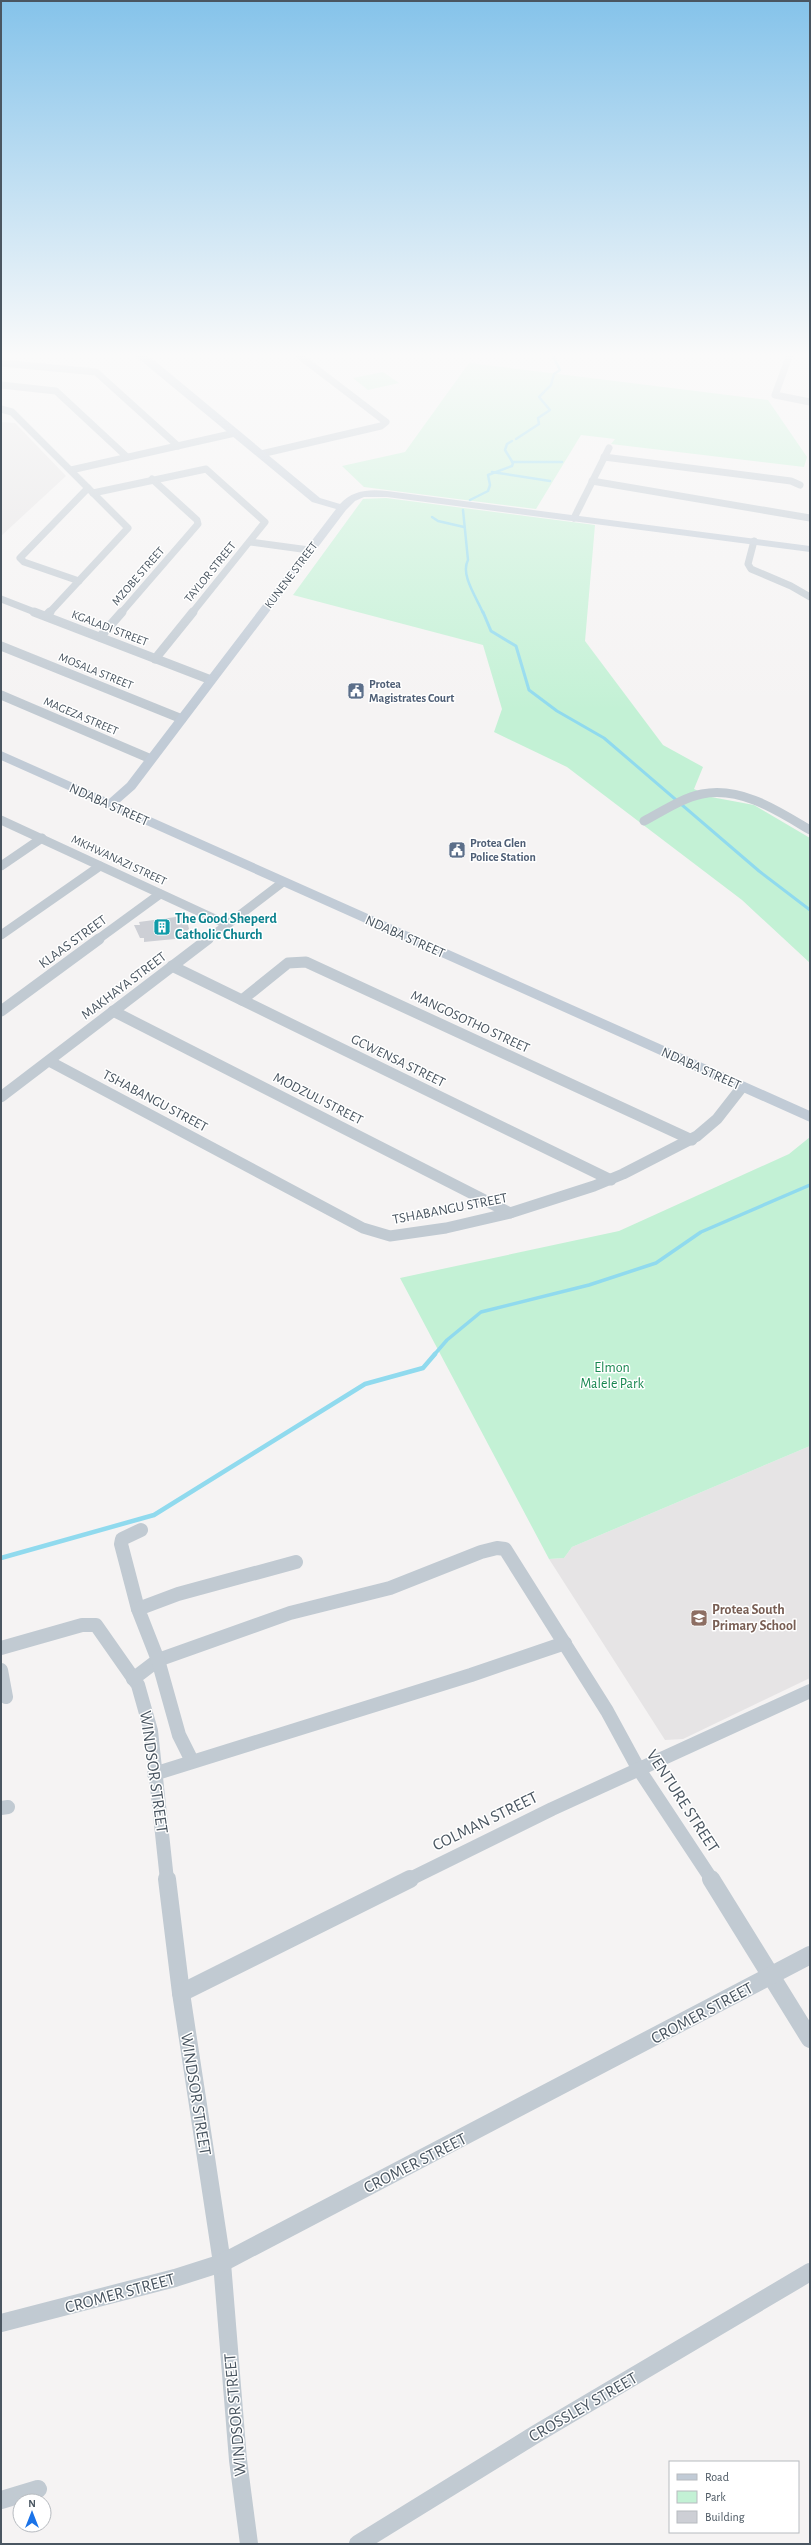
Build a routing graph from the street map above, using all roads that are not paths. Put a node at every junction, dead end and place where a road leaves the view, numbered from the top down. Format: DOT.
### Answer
graph roads {
  1 [pos="73,473"];
  2 [pos="181,473"];
  3 [pos="212,473"];
  4 [pos="283,473"];
  5 [pos="596,473"];
  6 [pos="727,473"];
  7 [pos="152,479"];
  8 [pos="592,481"];
  9 [pos="800,485"];
  10 [pos="91,491"];
  11 [pos="342,508"];
  12 [pos="574,518"];
  13 [pos="810,518"];
  14 [pos="754,541"];
  15 [pos="250,542"];
  16 [pos="810,549"];
  17 [pos="309,550"];
  18 [pos="79,581"];
  19 [pos="791,586"];
  20 [pos="810,588"];
  21 [pos="810,597"];
  22 [pos="1,599"];
  23 [pos="46,616"];
  24 [pos="100,637"];
  25 [pos="1,646"];
  26 [pos="155,659"];
  27 [pos="211,680"];
  28 [pos="1,695"];
  29 [pos="182,718"];
  30 [pos="1,755"];
  31 [pos="151,759"];
  32 [pos="110,805"];
  33 [pos="1,820"];
  34 [pos="644,821"];
  35 [pos="810,830"];
  36 [pos="42,838"];
  37 [pos="1,866"];
  38 [pos="100,866"];
  39 [pos="283,882"];
  40 [pos="160,894"];
  41 [pos="226,924"];
  42 [pos="1,935"];
  43 [pos="172,966"];
  44 [pos="242,1000"];
  45 [pos="1,1011"];
  46 [pos="113,1011"];
  47 [pos="49,1061"];
  48 [pos="742,1087"];
  49 [pos="1,1097"];
  50 [pos="810,1117"];
  51 [pos="692,1140"];
  52 [pos="611,1180"];
  53 [pos="510,1213"];
  54 [pos="141,1530"];
  55 [pos="296,1562"];
  56 [pos="138,1609"];
  57 [pos="565,1643"];
  58 [pos="1,1648"];
  59 [pos="158,1660"];
  60 [pos="1,1670"];
  61 [pos="134,1678"];
  62 [pos="810,1691"];
  63 [pos="6,1697"];
  64 [pos="192,1761"];
  65 [pos="638,1768"];
  66 [pos="154,1774"];
  67 [pos="810,1955"];
  68 [pos="773,1976"];
  69 [pos="181,1993"];
  70 [pos="810,2039"];
  71 [pos="222,2263"];
  72 [pos="810,2272"];
  73 [pos="1,2323"];
  74 [pos="38,2489"];
  75 [pos="1,2500"];
  76 [pos="249,2544"];
  77 [pos="358,2544"];
  1 -- 10 [label="street"];
  2 -- 7 [label="street, TAYLOR STREET"];
  3 -- 15 [label="street, TAYLOR STREET"];
  4 -- 11 [label="street"];
  5 -- 8 [label="street"];
  6 -- 9 [label="street"];
  7 -- 10 [label="street, TAYLOR STREET"];
  7 -- 24 [label="street, MZOBE STREET"];
  8 -- 12 [label="street"];
  8 -- 13 [label="street"];
  10 -- 18 [label="street"];
  10 -- 18 [label="street"];
  11 -- 12 [label="street, KUNENE STREET"];
  11 -- 17 [label="street, KUNENE STREET"];
  12 -- 14 [label="street, KUNENE STREET"];
  14 -- 16 [label="street, KUNENE STREET"];
  14 -- 19 [label="street"];
  15 -- 17 [label="street"];
  15 -- 26 [label="street, TAYLOR STREET"];
  17 -- 27 [label="street, KUNENE STREET"];
  18 -- 23 [label="street"];
  19 -- 20 [label="street"];
  19 -- 21 [label="street"];
  22 -- 23 [label="street, KGALADI STREET"];
  23 -- 24 [label="street, KGALADI STREET"];
  24 -- 26 [label="street, KGALADI STREET"];
  25 -- 29 [label="street, MOSALA STREET"];
  26 -- 27 [label="street, KGALADI STREET"];
  27 -- 29 [label="street, KUNENE STREET"];
  28 -- 31 [label="street, MAGEZA STREET"];
  29 -- 31 [label="street, KUNENE STREET"];
  30 -- 32 [label="street, NDABA STREET"];
  31 -- 32 [label="street, KUNENE STREET"];
  32 -- 39 [label="street, NDABA STREET"];
  33 -- 36 [label="street, MKHWANAZI STREET"];
  34 -- 35 [label="street"];
  36 -- 37 [label="street"];
  36 -- 38 [label="street, MKHWANAZI STREET"];
  38 -- 40 [label="street, MKHWANAZI STREET"];
  38 -- 42 [label="street"];
  39 -- 41 [label="street, MAKHAYA STREET"];
  39 -- 48 [label="street, NDABA STREET"];
  40 -- 41 [label="street, MKHWANAZI STREET"];
  40 -- 45 [label="street, KLAAS STREET"];
  41 -- 43 [label="street, MAKHAYA STREET"];
  43 -- 44 [label="street, GCWENSA STREET"];
  43 -- 46 [label="street, MAKHAYA STREET"];
  44 -- 51 [label="street, MANGOSOTHO STREET"];
  44 -- 52 [label="street, GCWENSA STREET"];
  46 -- 47 [label="street, MAKHAYA STREET"];
  46 -- 53 [label="street, MODZULI STREET"];
  47 -- 49 [label="street, MAKHAYA STREET"];
  47 -- 53 [label="street, TSHABANGU STREET"];
  48 -- 50 [label="street, NDABA STREET"];
  48 -- 51 [label="street, TSHABANGU STREET"];
  51 -- 52 [label="street, TSHABANGU STREET"];
  52 -- 53 [label="street, TSHABANGU STREET"];
  54 -- 56 [label="street"];
  55 -- 56 [label="street"];
  56 -- 59 [label="street"];
  57 -- 59 [label="street, VENTURE STREET"];
  57 -- 64 [label="street"];
  57 -- 65 [label="street, VENTURE STREET"];
  58 -- 61 [label="street, WINDSOR STREET"];
  59 -- 61 [label="street, VENTURE STREET"];
  59 -- 64 [label="street"];
  60 -- 63 [label="street"];
  61 -- 66 [label="street, WINDSOR STREET"];
  62 -- 65 [label="street, COLMAN STREET"];
  64 -- 66 [label="street"];
  65 -- 68 [label="street, VENTURE STREET"];
  65 -- 69 [label="street, COLMAN STREET"];
  66 -- 69 [label="street, WINDSOR STREET"];
  67 -- 68 [label="street, CROMER STREET"];
  68 -- 70 [label="street, VENTURE STREET"];
  68 -- 71 [label="street, CROMER STREET"];
  69 -- 71 [label="street, WINDSOR STREET"];
  71 -- 73 [label="street, CROMER STREET"];
  71 -- 76 [label="street, WINDSOR STREET"];
  72 -- 77 [label="street, CROSSLEY STREET"];
  74 -- 75 [label="street"];
}
